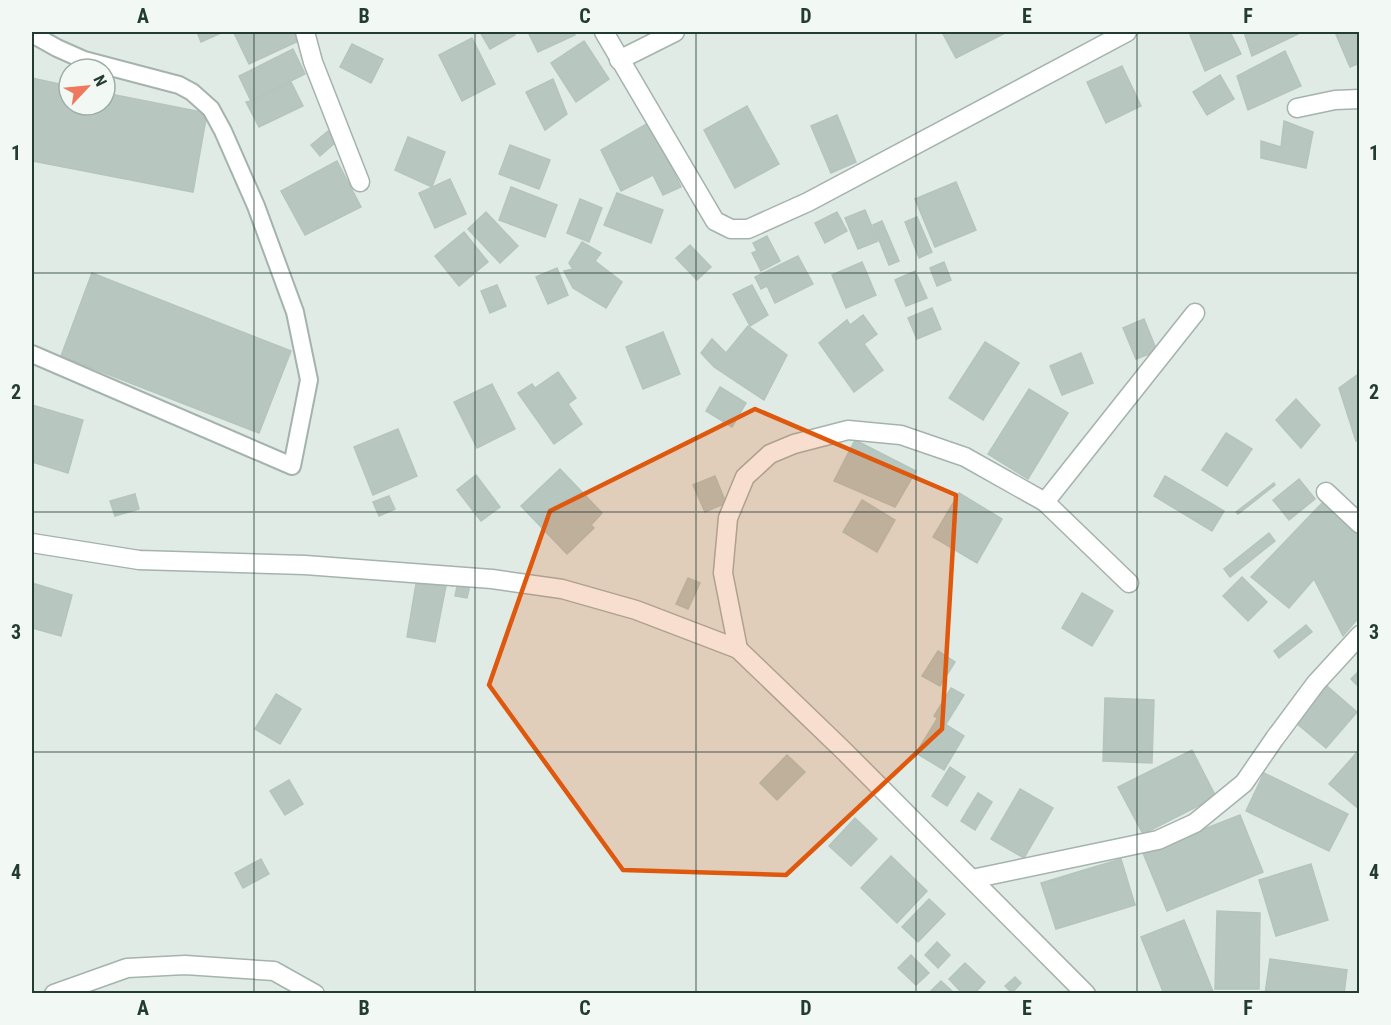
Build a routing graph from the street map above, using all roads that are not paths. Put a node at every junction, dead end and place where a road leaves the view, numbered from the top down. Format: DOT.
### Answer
graph roads {
  1 [pos="305,32"];
  2 [pos="604,32"];
  3 [pos="675,32"];
  4 [pos="1127,32"];
  5 [pos="32,34"];
  6 [pos="619,60"];
  7 [pos="1359,99"];
  8 [pos="1297,108"];
  9 [pos="360,182"];
  10 [pos="1195,313"];
  11 [pos="32,354"];
  12 [pos="1326,492"];
  13 [pos="1045,502"];
  14 [pos="1359,524"];
  15 [pos="32,543"];
  16 [pos="1129,583"];
  17 [pos="1359,635"];
  18 [pos="738,649"];
  19 [pos="972,879"];
  20 [pos="54,993"];
  21 [pos="315,993"];
  22 [pos="1086,993"];
  1 -- 9 [label="street"];
  2 -- 6 [label="street"];
  3 -- 6 [label="street"];
  4 -- 6 [label="street"];
  5 -- 11 [label="lane"];
  7 -- 8 [label="street"];
  10 -- 13 [label="street"];
  12 -- 14 [label="street"];
  13 -- 16 [label="street"];
  13 -- 18 [label="street"];
  15 -- 18 [label="street"];
  17 -- 19 [label="street"];
  18 -- 19 [label="street"];
  19 -- 22 [label="street"];
  20 -- 21 [label="street"];
}
